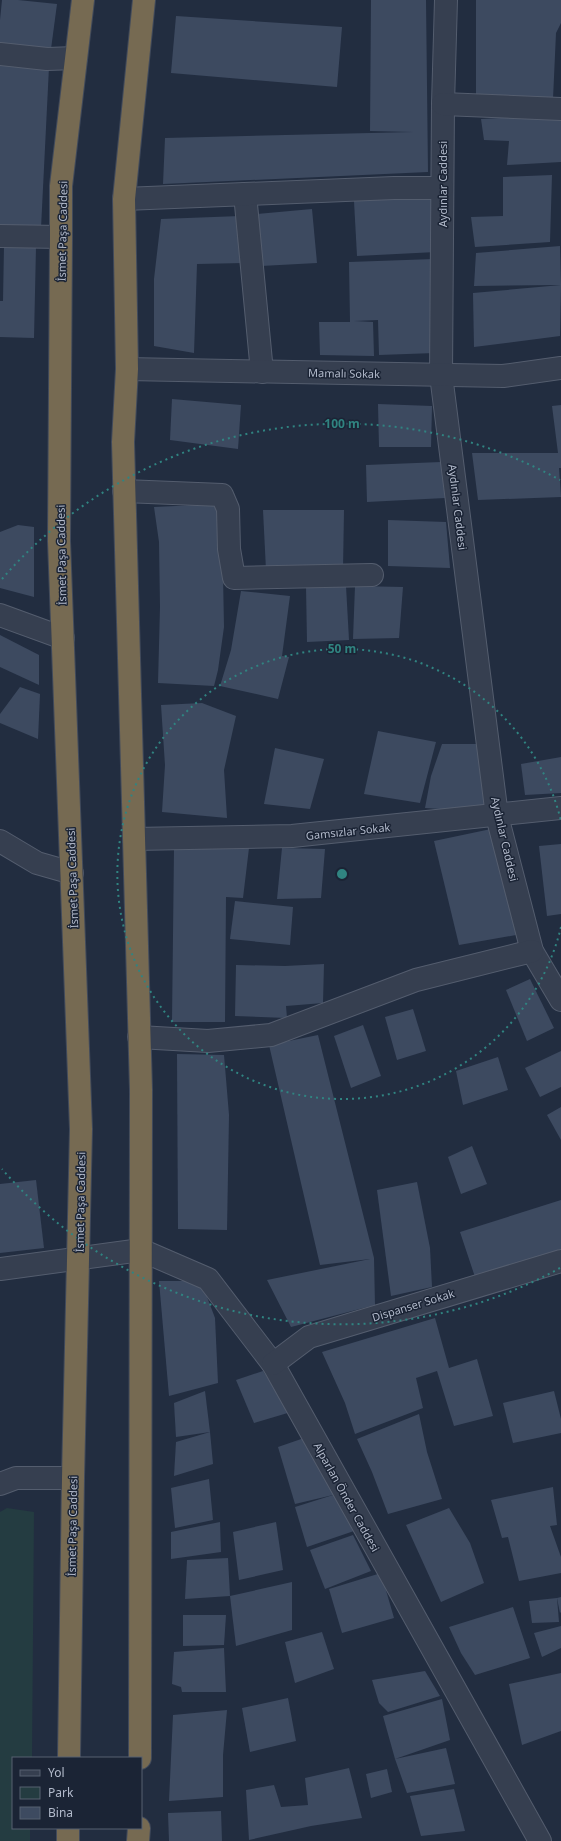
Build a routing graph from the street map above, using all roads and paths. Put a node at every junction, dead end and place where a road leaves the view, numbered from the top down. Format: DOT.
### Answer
graph roads {
  1 [pos="83,0"];
  2 [pos="144,0"];
  3 [pos="446,0"];
  4 [pos="0,54"];
  5 [pos="76,58"];
  6 [pos="443,104"];
  7 [pos="561,109"];
  8 [pos="442,188"];
  9 [pos="245,194"];
  10 [pos="124,200"];
  11 [pos="0,236"];
  12 [pos="61,237"];
  13 [pos="561,368"];
  14 [pos="127,369"];
  15 [pos="262,372"];
  16 [pos="441,375"];
  17 [pos="124,491"];
  18 [pos="372,575"];
  19 [pos="0,615"];
  20 [pos="63,638"];
  21 [pos="561,808"];
  22 [pos="497,816"];
  23 [pos="134,839"];
  24 [pos="0,841"];
  25 [pos="72,873"];
  26 [pos="532,951"];
  27 [pos="561,1000"];
  28 [pos="139,1037"];
  29 [pos="141,1250"];
  30 [pos="78,1257"];
  31 [pos="561,1261"];
  32 [pos="0,1268"];
  33 [pos="273,1364"];
  34 [pos="73,1478"];
  35 [pos="0,1484"];
  36 [pos="69,1757"];
  37 [pos="140,1757"];
  38 [pos="68,1829"];
  39 [pos="139,1829"];
  40 [pos="68,1841"];
  41 [pos="138,1841"];
  42 [pos="540,1841"];
  1 -- 5 [label="highway, İsmet Paşa Caddesi"];
  2 -- 10 [label="highway"];
  3 -- 6 [label="street, Aydınlar Caddesi"];
  4 -- 5 [label="street"];
  5 -- 12 [label="highway, İsmet Paşa Caddesi"];
  6 -- 7 [label="street"];
  6 -- 8 [label="street, Aydınlar Caddesi"];
  8 -- 9 [label="street"];
  8 -- 16 [label="street, Aydınlar Caddesi"];
  9 -- 10 [label="street"];
  9 -- 15 [label="street"];
  10 -- 14 [label="highway"];
  11 -- 12 [label="street"];
  12 -- 20 [label="highway, İsmet Paşa Caddesi"];
  13 -- 16 [label="street, Mamalı Sokak"];
  14 -- 15 [label="street, Mamalı Sokak"];
  14 -- 17 [label="highway"];
  15 -- 16 [label="street, Mamalı Sokak"];
  16 -- 22 [label="street, Aydınlar Caddesi"];
  17 -- 18 [label="street"];
  17 -- 23 [label="highway"];
  19 -- 20 [label="street"];
  20 -- 25 [label="highway, İsmet Paşa Caddesi"];
  21 -- 22 [label="street, Gamsızlar Sokak"];
  22 -- 23 [label="street, Gamsızlar Sokak"];
  22 -- 26 [label="street, Aydınlar Caddesi"];
  23 -- 28 [label="highway"];
  24 -- 25 [label="street"];
  25 -- 30 [label="highway, İsmet Paşa Caddesi"];
  26 -- 27 [label="street, Aydınlar Caddesi"];
  26 -- 28 [label="street"];
  28 -- 29 [label="highway"];
  29 -- 30 [label="street, Alparlan Önder Caddesi"];
  29 -- 33 [label="street, Alparlan Önder Caddesi"];
  29 -- 37 [label="highway"];
  30 -- 32 [label="street, Alparlan Önder Caddesi"];
  30 -- 34 [label="highway, İsmet Paşa Caddesi"];
  31 -- 33 [label="street, Dispanser Sokak"];
  33 -- 42 [label="street, Alparlan Önder Caddesi"];
  34 -- 35 [label="street"];
  34 -- 36 [label="highway, İsmet Paşa Caddesi"];
  38 -- 40 [label="highway"];
  39 -- 41 [label="highway"];
}
